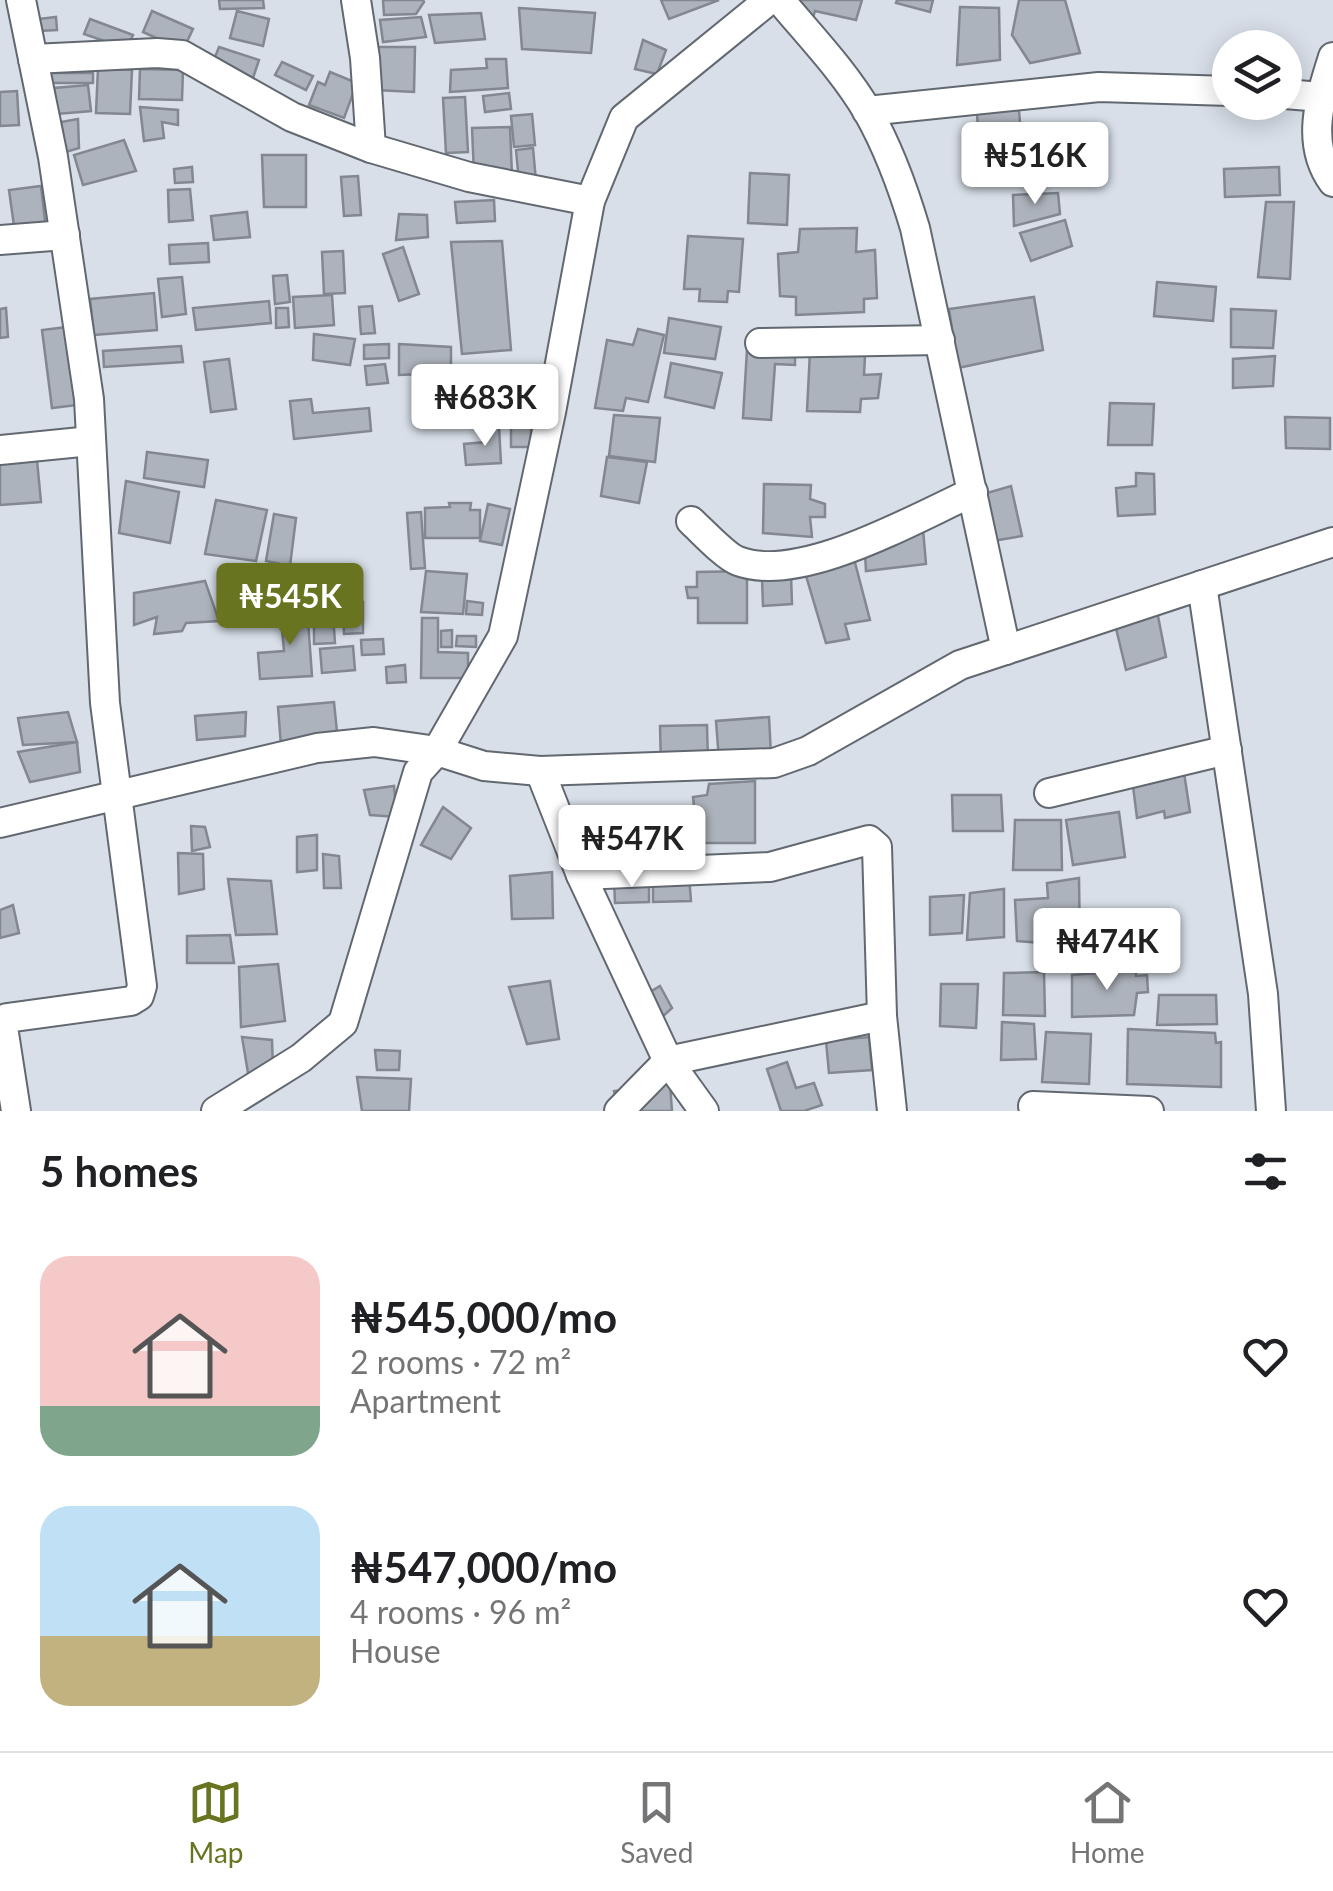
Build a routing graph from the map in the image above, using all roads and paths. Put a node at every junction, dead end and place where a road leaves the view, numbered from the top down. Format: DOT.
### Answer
graph roads {
  1 [pos="21,0"];
  2 [pos="356,0"];
  3 [pos="769,0"];
  4 [pos="780,0"];
  5 [pos="1333,58"];
  6 [pos="33,59"];
  7 [pos="1212,91"];
  8 [pos="1302,95"];
  9 [pos="1321,97"];
  10 [pos="867,110"];
  11 [pos="371,148"];
  12 [pos="1333,182"];
  13 [pos="590,200"];
  14 [pos="64,235"];
  15 [pos="0,240"];
  16 [pos="940,340"];
  17 [pos="760,343"];
  18 [pos="91,441"];
  19 [pos="0,450"];
  20 [pos="972,492"];
  21 [pos="691,521"];
  22 [pos="1333,542"];
  23 [pos="1202,585"];
  24 [pos="1006,650"];
  25 [pos="1227,750"];
  26 [pos="438,751"];
  27 [pos="540,771"];
  28 [pos="1049,793"];
  29 [pos="117,798"];
  30 [pos="0,823"];
  31 [pos="581,875"];
  32 [pos="882,1016"];
  33 [pos="3,1019"];
  34 [pos="668,1061"];
  35 [pos="1034,1106"];
  36 [pos="16,1111"];
  37 [pos="216,1111"];
  38 [pos="619,1111"];
  39 [pos="704,1111"];
  40 [pos="892,1111"];
  41 [pos="1149,1111"];
  42 [pos="1271,1111"];
  1 -- 6 [label="street"];
  2 -- 11 [label="street"];
  3 -- 13 [label="street"];
  4 -- 10 [label="street"];
  5 -- 9 [label="street"];
  6 -- 11 [label="street"];
  6 -- 14 [label="street"];
  7 -- 10 [label="street"];
  8 -- 9 [label="street"];
  9 -- 12 [label="street"];
  10 -- 16 [label="street"];
  11 -- 13 [label="street"];
  13 -- 26 [label="street"];
  14 -- 15 [label="street"];
  14 -- 18 [label="street"];
  16 -- 17 [label="street"];
  16 -- 20 [label="street"];
  18 -- 19 [label="street"];
  18 -- 29 [label="street"];
  20 -- 21 [label="street"];
  20 -- 24 [label="street"];
  22 -- 23 [label="street"];
  23 -- 24 [label="street"];
  23 -- 25 [label="street"];
  24 -- 27 [label="street"];
  25 -- 28 [label="street"];
  25 -- 42 [label="street"];
  26 -- 27 [label="street"];
  26 -- 29 [label="street"];
  26 -- 37 [label="street"];
  27 -- 31 [label="street"];
  29 -- 30 [label="street"];
  29 -- 33 [label="street"];
  31 -- 32 [label="street"];
  31 -- 34 [label="street"];
  32 -- 34 [label="street"];
  32 -- 40 [label="street"];
  33 -- 36 [label="street"];
  34 -- 38 [label="street"];
  34 -- 39 [label="street"];
  35 -- 41 [label="street"];
}
